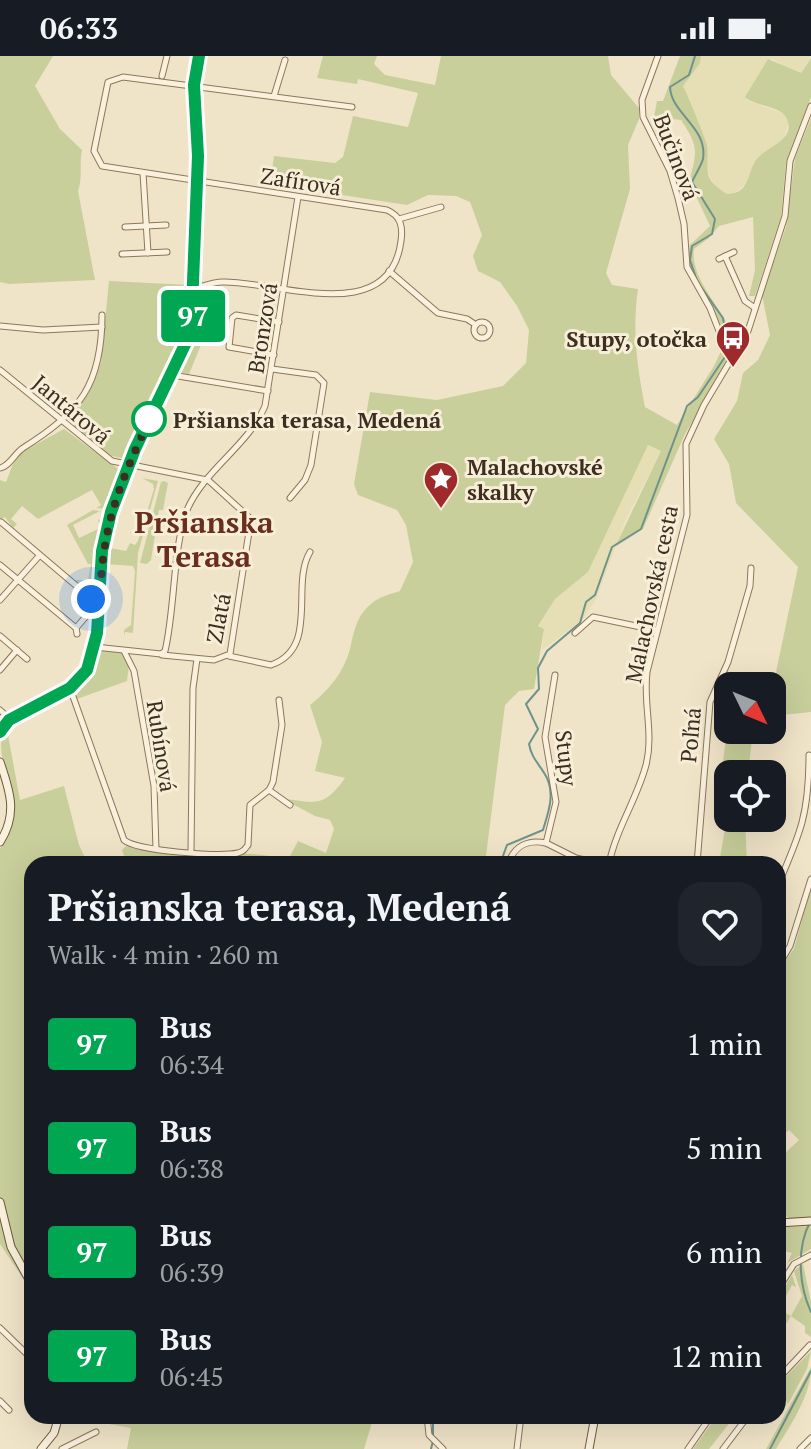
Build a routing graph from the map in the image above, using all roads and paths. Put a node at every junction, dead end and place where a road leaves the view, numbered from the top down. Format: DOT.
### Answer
graph roads {
  1 [pos="167,56"];
  2 [pos="199,56"];
  3 [pos="658,56"];
  4 [pos="285,60"];
  5 [pos="162,76"];
  6 [pos="194,85"];
  7 [pos="274,96"];
  8 [pos="811,106"];
  9 [pos="352,107"];
  10 [pos="143,173"];
  11 [pos="196,182"];
  12 [pos="298,197"];
  13 [pos="441,207"];
  14 [pos="399,219"];
  15 [pos="166,225"];
  16 [pos="147,226"];
  17 [pos="125,227"];
  18 [pos="167,252"];
  19 [pos="734,252"];
  20 [pos="148,253"];
  21 [pos="122,254"];
  22 [pos="389,271"];
  23 [pos="284,287"];
  24 [pos="193,289"];
  25 [pos="755,308"];
  26 [pos="102,315"];
  27 [pos="279,322"];
  28 [pos="476,325"];
  29 [pos="0,326"];
  30 [pos="102,327"];
  31 [pos="744,340"];
  32 [pos="274,355"];
  33 [pos="272,369"];
  34 [pos="0,370"];
  35 [pos="172,375"];
  36 [pos="268,391"];
  37 [pos="62,422"];
  38 [pos="128,466"];
  39 [pos="2,468"];
  40 [pos="208,480"];
  41 [pos="290,498"];
  42 [pos="1,522"];
  43 [pos="310,552"];
  44 [pos="39,555"];
  45 [pos="0,565"];
  46 [pos="751,568"];
  47 [pos="18,580"];
  48 [pos="0,600"];
  49 [pos="100,606"];
  50 [pos="88,614"];
  51 [pos="655,630"];
  52 [pos="575,633"];
  53 [pos="0,636"];
  54 [pos="95,647"];
  55 [pos="17,650"];
  56 [pos="123,650"];
  57 [pos="161,654"];
  58 [pos="229,656"];
  59 [pos="27,659"];
  60 [pos="197,659"];
  61 [pos="0,670"];
  62 [pos="555,675"];
  63 [pos="70,688"];
  64 [pos="279,700"];
  65 [pos="0,710"];
  66 [pos="11,719"];
  67 [pos="0,733"];
  68 [pos="809,755"];
  69 [pos="0,762"];
  70 [pos="269,790"];
  71 [pos="290,805"];
  72 [pos="803,827"];
  73 [pos="811,831"];
  74 [pos="0,842"];
  75 [pos="546,843"];
  76 [pos="156,849"];
  77 [pos="191,851"];
  78 [pos="511,856"];
  79 [pos="573,856"];
  80 [pos="611,856"];
  81 [pos="698,856"];
  82 [pos="786,866"];
  83 [pos="811,879"];
  84 [pos="786,953"];
  85 [pos="0,1204"];
  86 [pos="811,1221"];
  87 [pos="786,1223"];
  88 [pos="809,1256"];
  89 [pos="24,1271"];
  90 [pos="786,1277"];
  91 [pos="0,1328"];
  92 [pos="810,1345"];
  93 [pos="24,1351"];
  94 [pos="786,1370"];
  95 [pos="0,1401"];
  96 [pos="9,1410"];
  97 [pos="57,1424"];
  98 [pos="429,1424"];
  99 [pos="520,1424"];
  100 [pos="594,1424"];
  101 [pos="705,1424"];
  102 [pos="742,1424"];
  103 [pos="96,1432"];
  104 [pos="811,1438"];
  105 [pos="41,1449"];
  106 [pos="62,1449"];
  107 [pos="443,1449"];
  108 [pos="517,1449"];
  109 [pos="589,1449"];
  110 [pos="688,1449"];
  111 [pos="723,1449"];
  112 [pos="800,1449"];
  1 -- 5 [label="street"];
  2 -- 6 [label="street"];
  3 -- 31 [label="street, Bučinová"];
  4 -- 7 [label="street"];
  6 -- 7 [label="street"];
  6 -- 10 [label="street, Zafírová"];
  6 -- 11 [label="street"];
  7 -- 9 [label="street"];
  8 -- 25 [label="street, Malachovská cesta"];
  10 -- 11 [label="street, Zafírová"];
  10 -- 16 [label="street"];
  11 -- 12 [label="street, Zafírová"];
  11 -- 24 [label="street"];
  12 -- 14 [label="street, Zafírová"];
  12 -- 23 [label="street, Bronzová"];
  13 -- 14 [label="street"];
  14 -- 22 [label="street"];
  15 -- 16 [label="street"];
  16 -- 17 [label="street"];
  16 -- 20 [label="street"];
  18 -- 20 [label="street"];
  19 -- 25 [label="street"];
  20 -- 21 [label="street"];
  22 -- 23 [label="street"];
  22 -- 28 [label="street"];
  23 -- 24 [label="street"];
  23 -- 27 [label="street, Bronzová"];
  24 -- 35 [label="street"];
  25 -- 31 [label="street, Malachovská cesta"];
  26 -- 30 [label="street"];
  27 -- 32 [label="street, Bronzová"];
  27 -- 32 [label="street"];
  29 -- 30 [label="street"];
  30 -- 37 [label="street"];
  31 -- 51 [label="street, Malachovská cesta"];
  32 -- 33 [label="street, Bronzová"];
  33 -- 36 [label="street, Bronzová"];
  33 -- 41 [label="street"];
  34 -- 37 [label="street, Jantárová"];
  35 -- 36 [label="street"];
  35 -- 38 [label="street"];
  36 -- 40 [label="street, Bronzová"];
  37 -- 38 [label="street, Jantárová"];
  37 -- 39 [label="street"];
  38 -- 40 [label="street, Jantárová"];
  38 -- 49 [label="street"];
  40 -- 57 [label="street, Bronzová"];
  40 -- 58 [label="street, Zlatá"];
  42 -- 44 [label="street"];
  43 -- 58 [label="street"];
  44 -- 47 [label="street"];
  44 -- 49 [label="street"];
  45 -- 47 [label="street"];
  46 -- 81 [label="street, Poľná"];
  47 -- 48 [label="street"];
  47 -- 50 [label="street"];
  49 -- 54 [label="street"];
  51 -- 52 [label="street"];
  51 -- 80 [label="street, Malachovská cesta"];
  53 -- 55 [label="street"];
  54 -- 56 [label="street"];
  54 -- 63 [label="street"];
  55 -- 59 [label="street"];
  55 -- 61 [label="street"];
  56 -- 57 [label="street"];
  56 -- 76 [label="street, Rubínová"];
  57 -- 60 [label="street, Zlatá"];
  58 -- 60 [label="street, Zlatá"];
  60 -- 77 [label="street, Zlatá"];
  62 -- 75 [label="street, Stupy"];
  63 -- 66 [label="street"];
  63 -- 76 [label="street"];
  64 -- 70 [label="street"];
  65 -- 66 [label="street"];
  66 -- 67 [label="street"];
  68 -- 72 [label="street"];
  69 -- 74 [label="street"];
  70 -- 71 [label="street"];
  70 -- 77 [label="street"];
  72 -- 73 [label="street"];
  72 -- 82 [label="street"];
  75 -- 78 [label="street"];
  75 -- 79 [label="street"];
  76 -- 77 [label="street"];
  83 -- 84 [label="street"];
  85 -- 89 [label="street"];
  86 -- 87 [label="street"];
  88 -- 90 [label="street"];
  91 -- 93 [label="street"];
  92 -- 94 [label="street"];
  95 -- 96 [label="street"];
  97 -- 105 [label="street"];
  98 -- 107 [label="street"];
  99 -- 108 [label="street"];
  100 -- 109 [label="street"];
  101 -- 110 [label="street"];
  102 -- 111 [label="street"];
  103 -- 106 [label="street"];
  104 -- 112 [label="street"];
}
